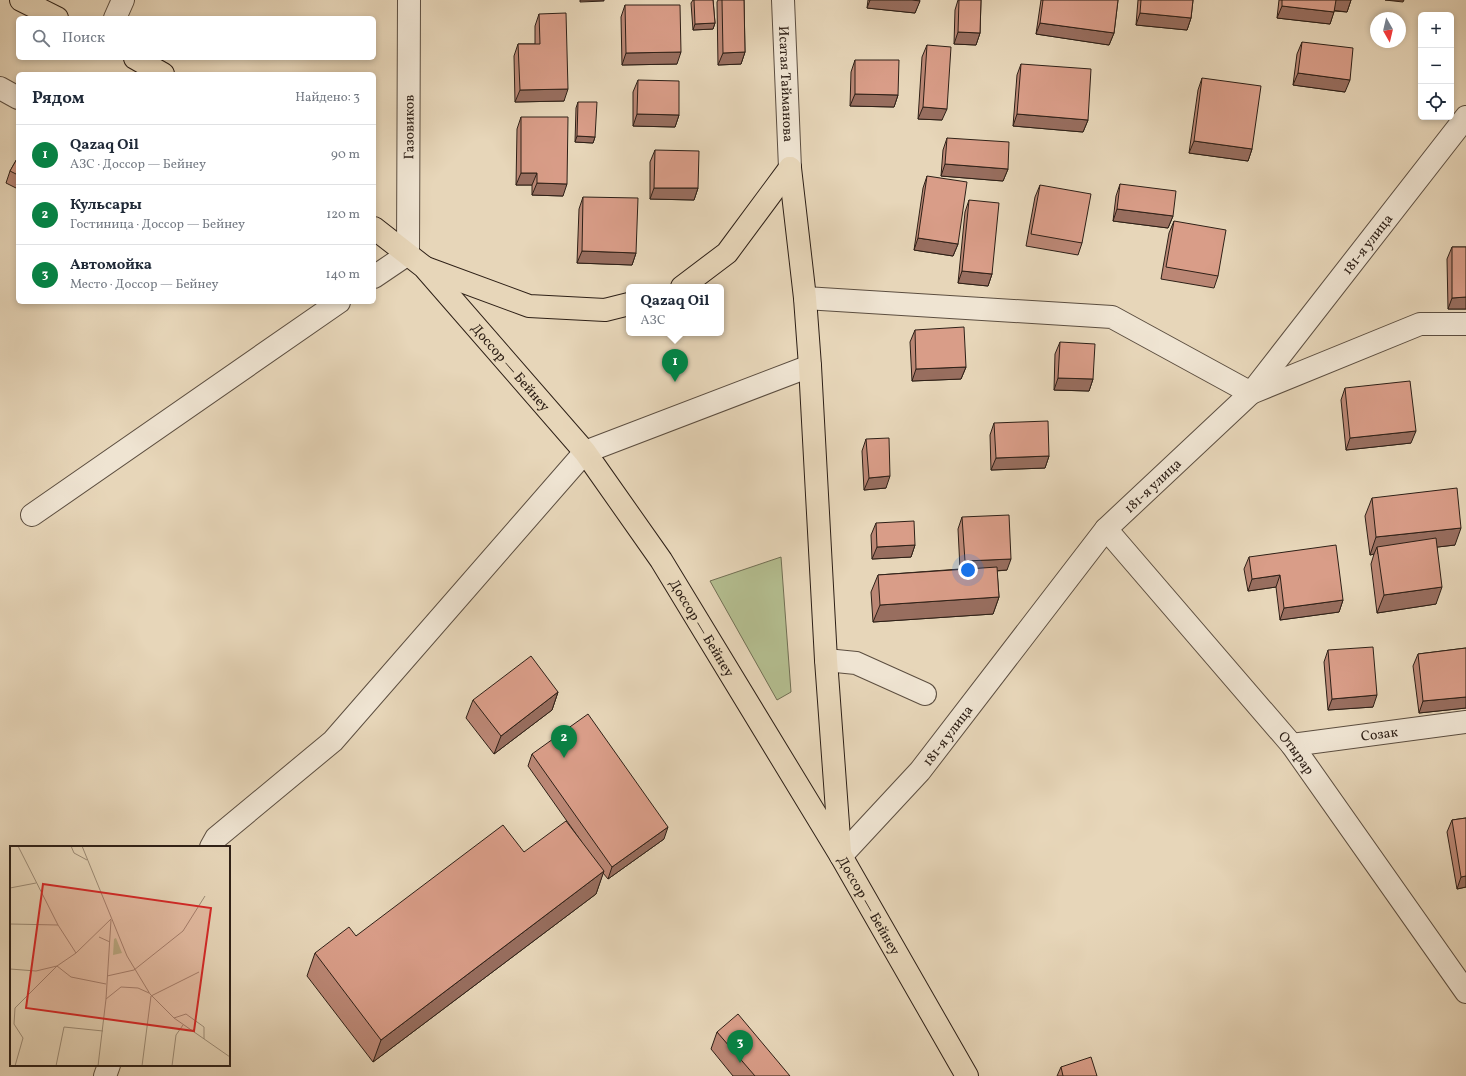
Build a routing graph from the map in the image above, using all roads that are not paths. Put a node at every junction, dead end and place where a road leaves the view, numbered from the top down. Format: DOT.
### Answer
graph roads {
  1 [pos="21,0"];
  2 [pos="123,0"];
  3 [pos="409,0"];
  4 [pos="783,0"];
  5 [pos="53,16"];
  6 [pos="116,16"];
  7 [pos="138,60"];
  8 [pos="159,72"];
  9 [pos="0,88"];
  10 [pos="16,97"];
  11 [pos="1466,117"];
  12 [pos="790,168"];
  13 [pos="376,230"];
  14 [pos="416,260"];
  15 [pos="376,276"];
  16 [pos="686,284"];
  17 [pos="805,298"];
  18 [pos="335,304"];
  19 [pos="626,305"];
  20 [pos="1466,324"];
  21 [pos="810,366"];
  22 [pos="1251,393"];
  23 [pos="585,452"];
  24 [pos="32,515"];
  25 [pos="1106,529"];
  26 [pos="826,660"];
  27 [pos="925,694"];
  28 [pos="1466,722"];
  29 [pos="1292,745"];
  30 [pos="212,846"];
  31 [pos="841,856"];
  32 [pos="1466,992"];
  33 [pos="109,1066"];
  34 [pos="105,1076"];
  35 [pos="967,1076"];
  1 -- 5 [label="highway"];
  2 -- 6 [label="street"];
  3 -- 14 [label="street, Газовиков"];
  4 -- 12 [label="street, Исатая Тайманова"];
  7 -- 8 [label="highway"];
  9 -- 10 [label="street"];
  11 -- 22 [label="street, 181-я улица"];
  12 -- 16 [label="highway"];
  12 -- 17 [label="highway"];
  13 -- 14 [label="highway, Доссор — Бейнеу"];
  14 -- 15 [label="street"];
  14 -- 19 [label="highway"];
  14 -- 23 [label="highway, Доссор — Бейнеу"];
  17 -- 21 [label="highway"];
  17 -- 22 [label="street"];
  18 -- 24 [label="street"];
  20 -- 22 [label="street"];
  21 -- 23 [label="street"];
  21 -- 26 [label="highway"];
  22 -- 25 [label="street, 181-я улица"];
  23 -- 30 [label="street"];
  23 -- 31 [label="highway, Доссор — Бейнеу"];
  25 -- 29 [label="street, Отырар"];
  25 -- 31 [label="street, 181-я улица"];
  26 -- 27 [label="street"];
  26 -- 31 [label="highway"];
  28 -- 29 [label="street, Созак"];
  29 -- 32 [label="street, Отырар"];
  31 -- 35 [label="highway, Доссор — Бейнеу"];
  33 -- 34 [label="street"];
}
